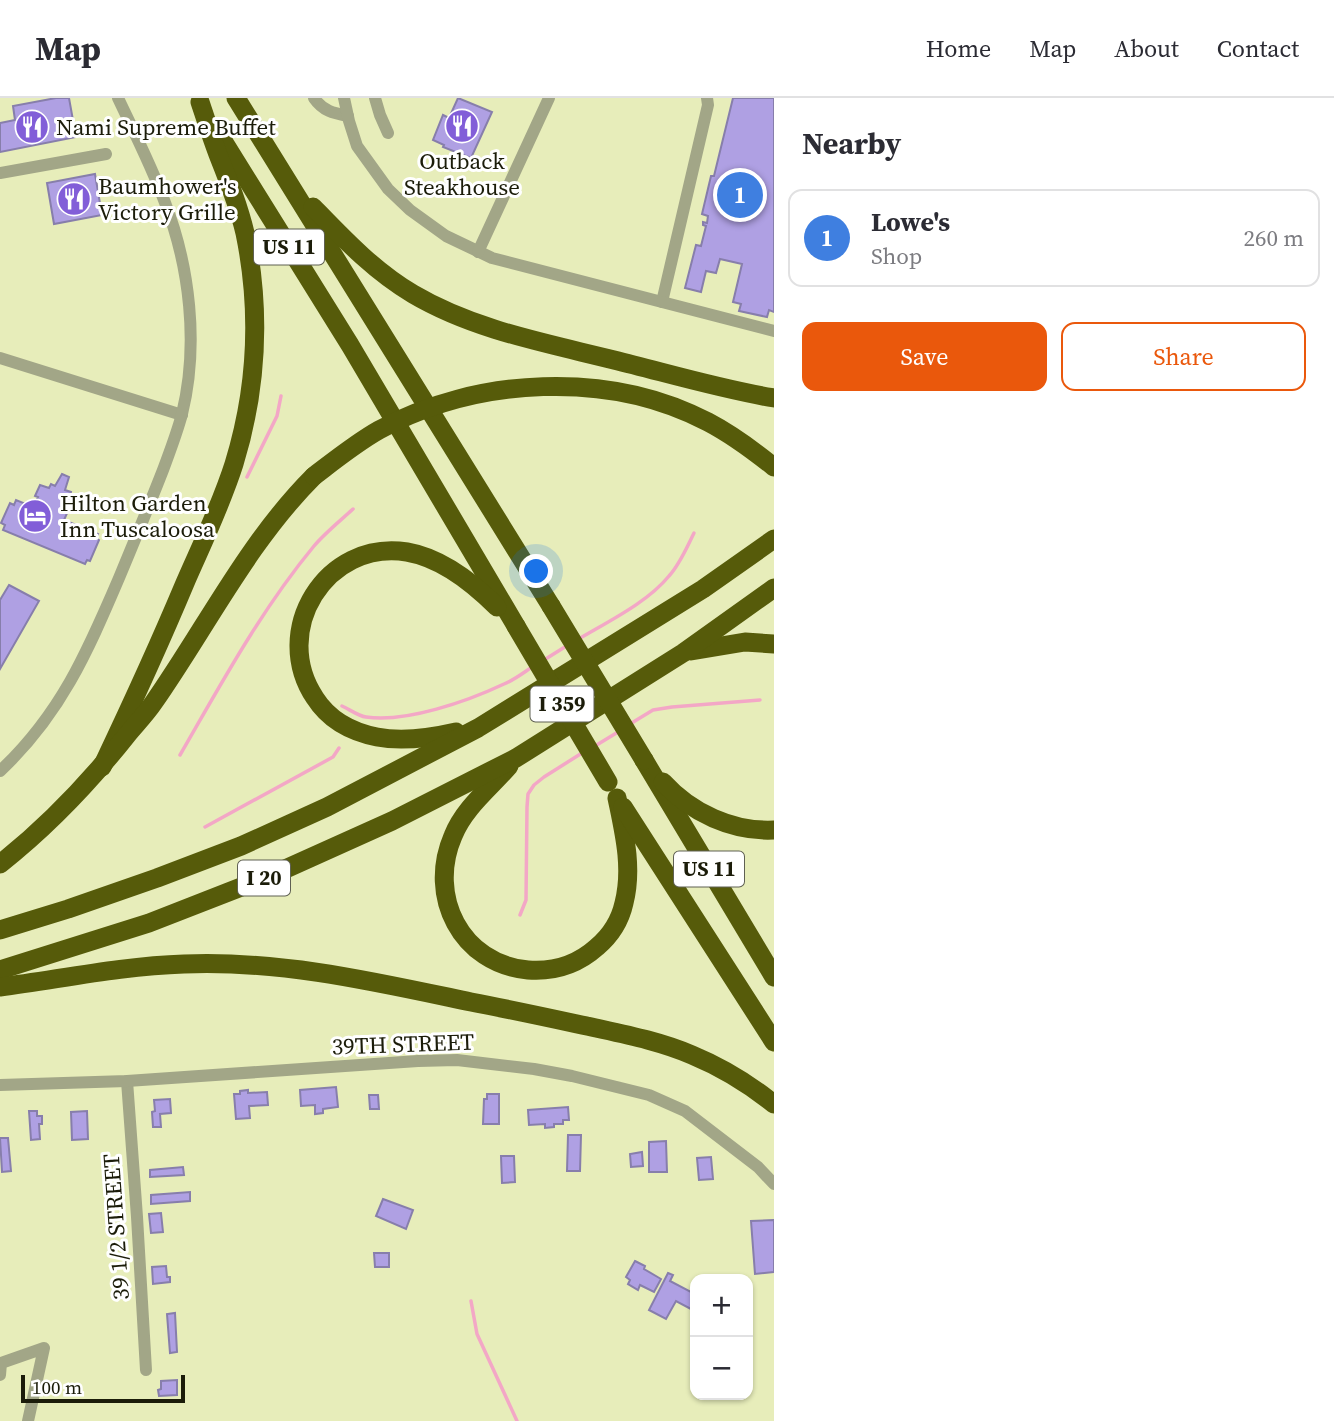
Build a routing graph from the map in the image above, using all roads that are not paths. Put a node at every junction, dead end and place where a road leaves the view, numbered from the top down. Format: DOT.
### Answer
graph roads {
  1 [pos="118,98"];
  2 [pos="236,98"];
  3 [pos="314,98"];
  4 [pos="344,98"];
  5 [pos="375,98"];
  6 [pos="549,98"];
  7 [pos="706,98"];
  8 [pos="199,100"];
  9 [pos="348,116"];
  10 [pos="388,133"];
  11 [pos="106,153"];
  12 [pos="0,173"];
  13 [pos="284,175"];
  14 [pos="478,251"];
  15 [pos="662,302"];
  16 [pos="774,331"];
  17 [pos="0,358"];
  18 [pos="774,398"];
  19 [pos="182,415"];
  20 [pos="774,467"];
  21 [pos="774,539"];
  22 [pos="774,588"];
  23 [pos="516,626"];
  24 [pos="774,644"];
  25 [pos="683,653"];
  26 [pos="478,728"];
  27 [pos="516,758"];
  28 [pos="644,760"];
  29 [pos="102,767"];
  30 [pos="0,771"];
  31 [pos="613,790"];
  32 [pos="774,830"];
  33 [pos="0,864"];
  34 [pos="0,930"];
  35 [pos="0,970"];
  36 [pos="774,977"];
  37 [pos="0,987"];
  38 [pos="774,1042"];
  39 [pos="127,1081"];
  40 [pos="0,1085"];
  41 [pos="774,1104"];
  42 [pos="774,1184"];
  43 [pos="146,1370"];
  44 [pos="0,1375"];
  45 [pos="28,1421"];
  1 -- 19 [label="street"];
  2 -- 13 [label="highway, US 11"];
  3 -- 9 [label="street"];
  4 -- 9 [label="street"];
  5 -- 10 [label="street"];
  6 -- 14 [label="street"];
  7 -- 15 [label="street"];
  8 -- 23 [label="highway, US 11"];
  8 -- 29 [label="highway"];
  9 -- 14 [label="street"];
  11 -- 12 [label="street"];
  13 -- 18 [label="highway"];
  13 -- 28 [label="highway, US 11, bridge"];
  14 -- 15 [label="street"];
  15 -- 16 [label="street"];
  17 -- 19 [label="street"];
  19 -- 30 [label="street"];
  20 -- 29 [label="highway, bridge"];
  21 -- 26 [label="highway, I 20"];
  22 -- 25 [label="highway, I 20"];
  23 -- 26 [label="highway"];
  23 -- 31 [label="highway, I 359, bridge"];
  24 -- 25 [label="highway"];
  25 -- 27 [label="highway, I 20"];
  26 -- 34 [label="highway, I 20"];
  27 -- 31 [label="highway"];
  27 -- 35 [label="highway, I 20"];
  28 -- 32 [label="highway"];
  28 -- 36 [label="highway, US 11"];
  29 -- 33 [label="highway"];
  31 -- 38 [label="highway, I 359"];
  37 -- 41 [label="highway"];
  39 -- 40 [label="street, 39TH STREET"];
  39 -- 42 [label="street, 39TH STREET"];
  39 -- 43 [label="street, 39 1/2 STREET"];
  44 -- 45 [label="street"];
}
